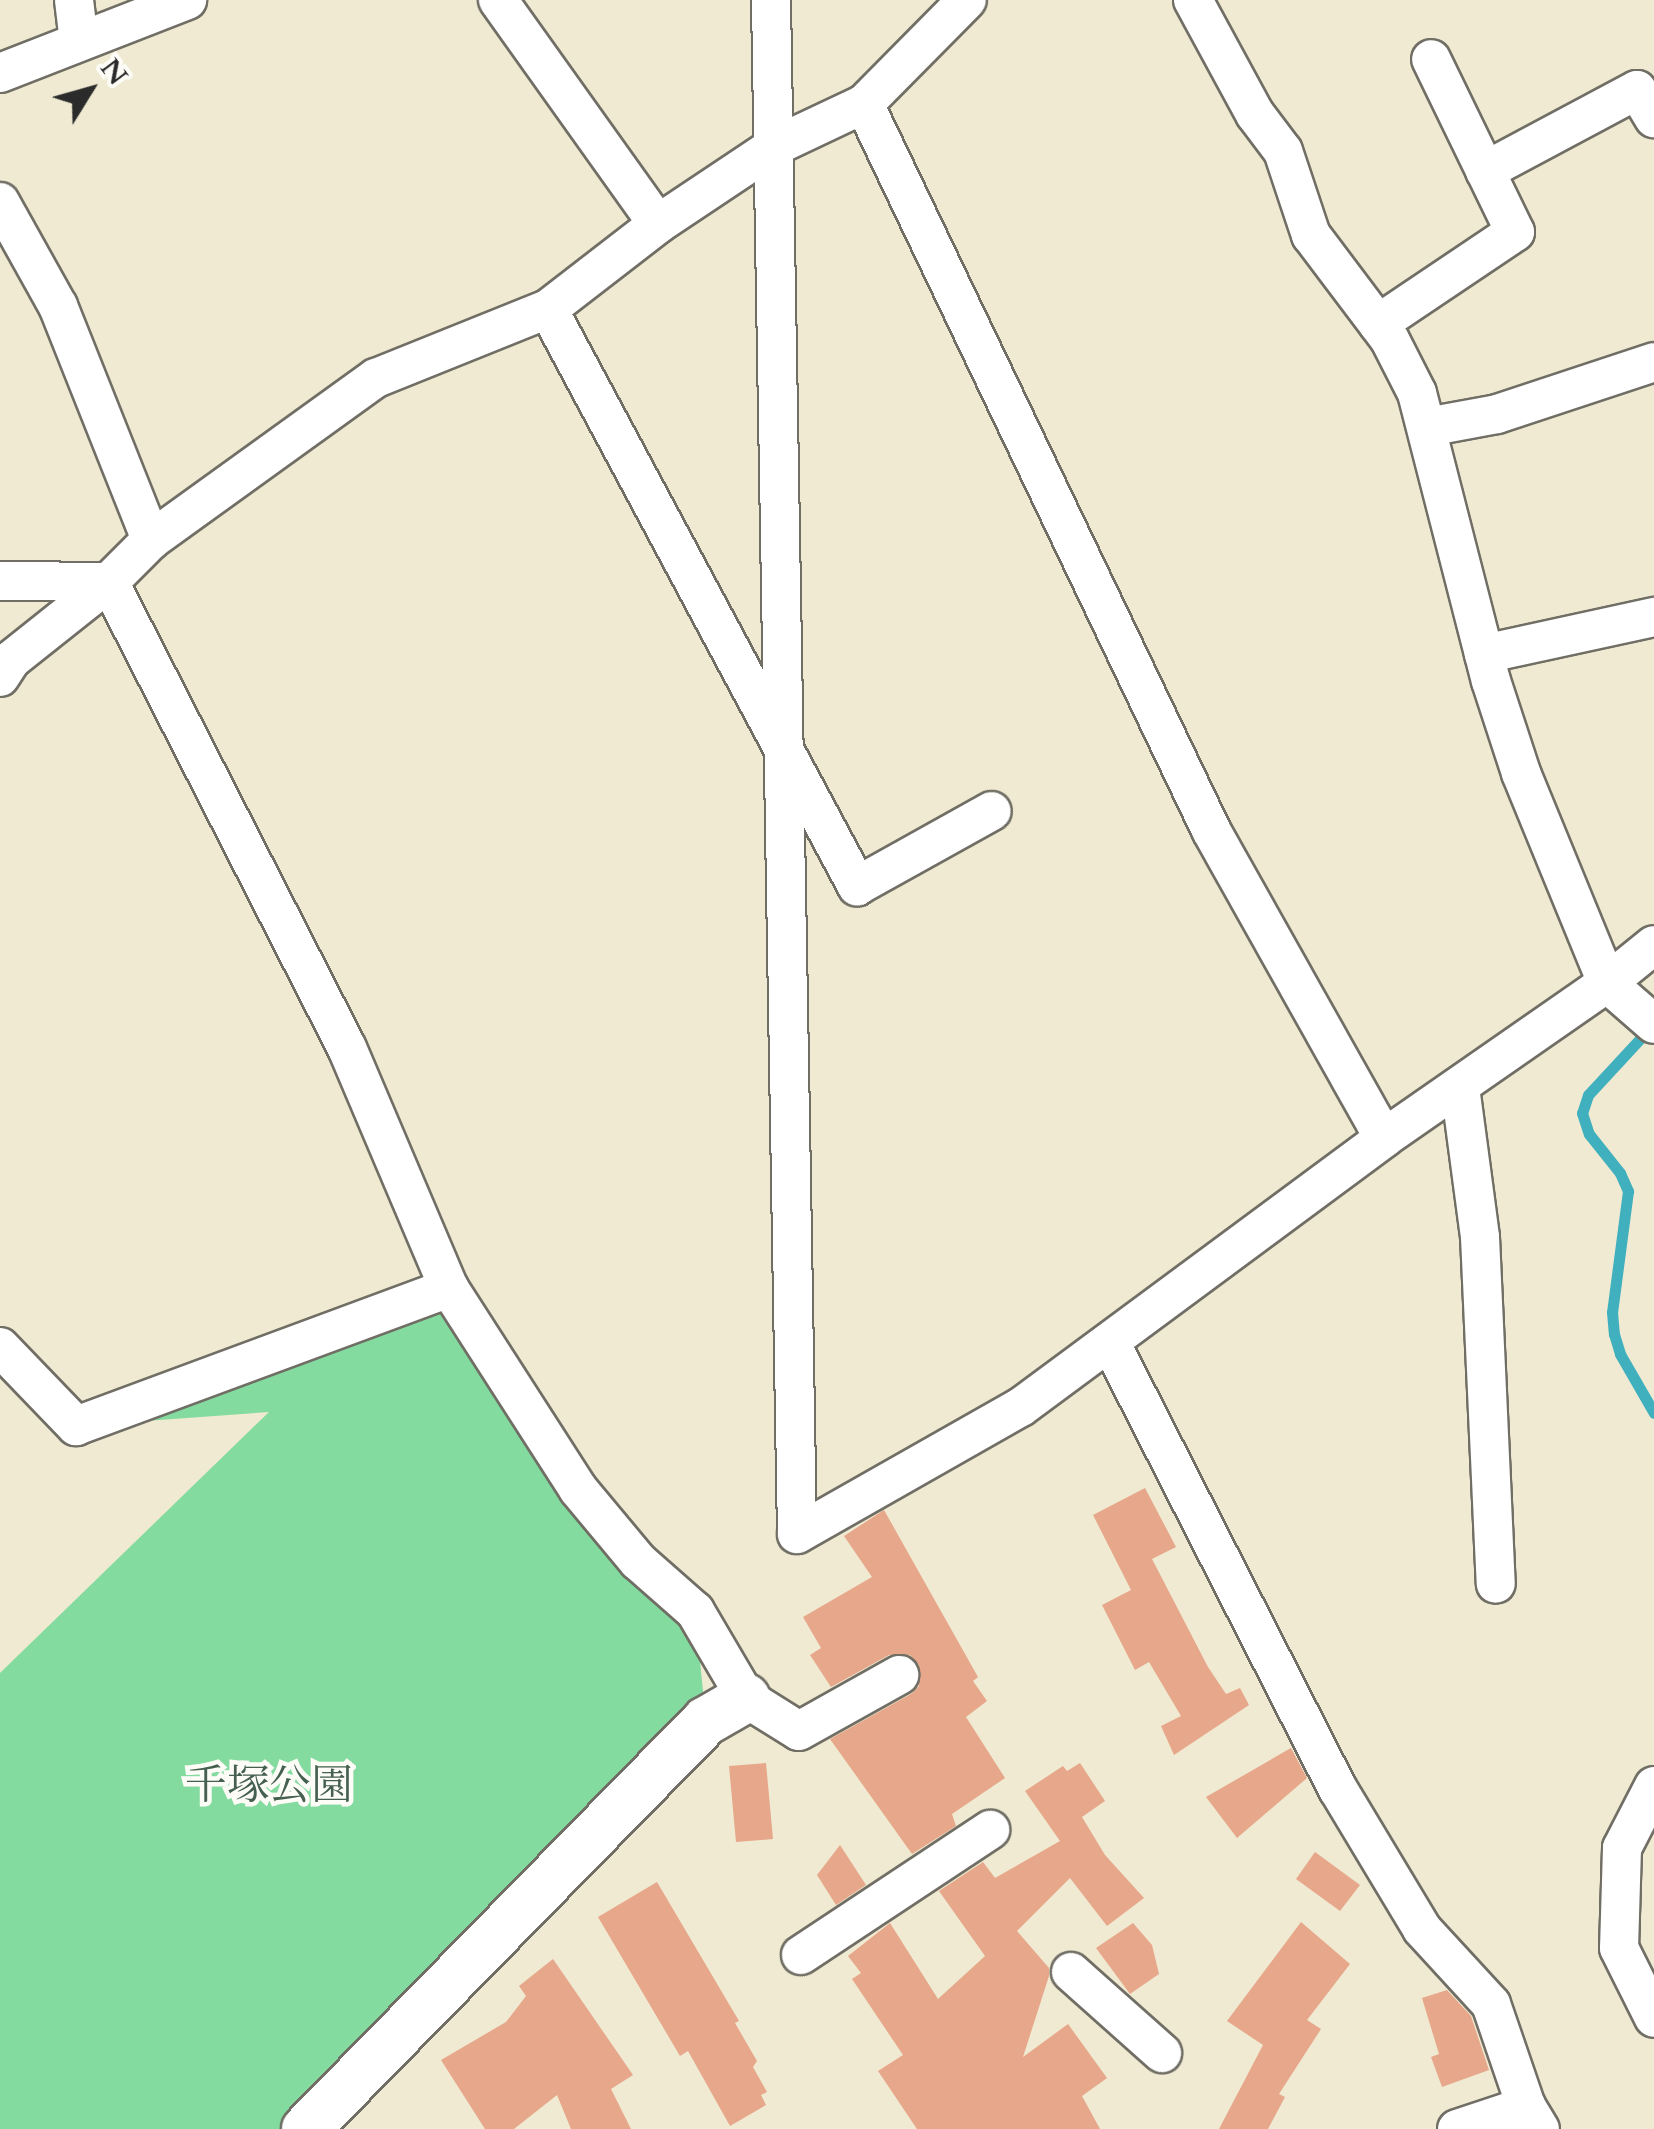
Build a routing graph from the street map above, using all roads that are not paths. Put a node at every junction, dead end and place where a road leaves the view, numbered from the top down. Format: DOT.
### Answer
graph roads {
  1 [pos="74,0"];
  2 [pos="187,0"];
  3 [pos="498,0"];
  4 [pos="771,0"];
  5 [pos="967,0"];
  6 [pos="1193,0"];
  7 [pos="80,42"];
  8 [pos="1431,59"];
  9 [pos="0,73"];
  10 [pos="864,104"];
  11 [pos="1654,118"];
  12 [pos="775,146"];
  13 [pos="1485,170"];
  14 [pos="0,202"];
  15 [pos="658,224"];
  16 [pos="548,309"];
  17 [pos="1378,324"];
  18 [pos="1654,362"];
  19 [pos="1427,427"];
  20 [pos="152,540"];
  21 [pos="0,581"];
  22 [pos="109,582"];
  23 [pos="1654,617"];
  24 [pos="1484,654"];
  25 [pos="0,677"];
  26 [pos="784,757"];
  27 [pos="992,812"];
  28 [pos="1654,945"];
  29 [pos="1608,982"];
  30 [pos="1654,1024"];
  31 [pos="1460,1087"];
  32 [pos="1384,1138"];
  33 [pos="449,1288"];
  34 [pos="1111,1344"];
  35 [pos="0,1347"];
  36 [pos="1496,1584"];
  37 [pos="900,1675"];
  38 [pos="746,1698"];
  39 [pos="1654,1786"];
  40 [pos="990,1830"];
  41 [pos="802,1955"];
  42 [pos="1071,1972"];
  43 [pos="1654,2018"];
  44 [pos="1162,2052"];
  45 [pos="1533,2117"];
  46 [pos="306,2129"];
  47 [pos="1458,2129"];
  1 -- 7 [label="street"];
  2 -- 7 [label="street"];
  3 -- 15 [label="street"];
  4 -- 12 [label="street"];
  5 -- 10 [label="street"];
  6 -- 17 [label="street"];
  7 -- 9 [label="street"];
  8 -- 13 [label="street"];
  10 -- 12 [label="street"];
  10 -- 32 [label="street"];
  11 -- 13 [label="street"];
  12 -- 15 [label="street"];
  12 -- 26 [label="street"];
  13 -- 17 [label="street"];
  14 -- 20 [label="street"];
  15 -- 16 [label="street"];
  16 -- 20 [label="street"];
  16 -- 26 [label="street"];
  17 -- 19 [label="street"];
  18 -- 19 [label="street"];
  19 -- 24 [label="street"];
  20 -- 22 [label="street"];
  21 -- 22 [label="street"];
  22 -- 25 [label="street"];
  22 -- 33 [label="street"];
  23 -- 24 [label="street"];
  24 -- 29 [label="street"];
  26 -- 27 [label="street"];
  26 -- 34 [label="street"];
  28 -- 29 [label="street"];
  29 -- 30 [label="street"];
  29 -- 31 [label="street"];
  31 -- 32 [label="street"];
  31 -- 36 [label="street"];
  32 -- 34 [label="street"];
  33 -- 35 [label="street"];
  33 -- 38 [label="street"];
  34 -- 45 [label="street"];
  37 -- 38 [label="street"];
  38 -- 46 [label="street"];
  39 -- 43 [label="street"];
  40 -- 41 [label="street"];
  42 -- 44 [label="street"];
  45 -- 47 [label="street"];
}
